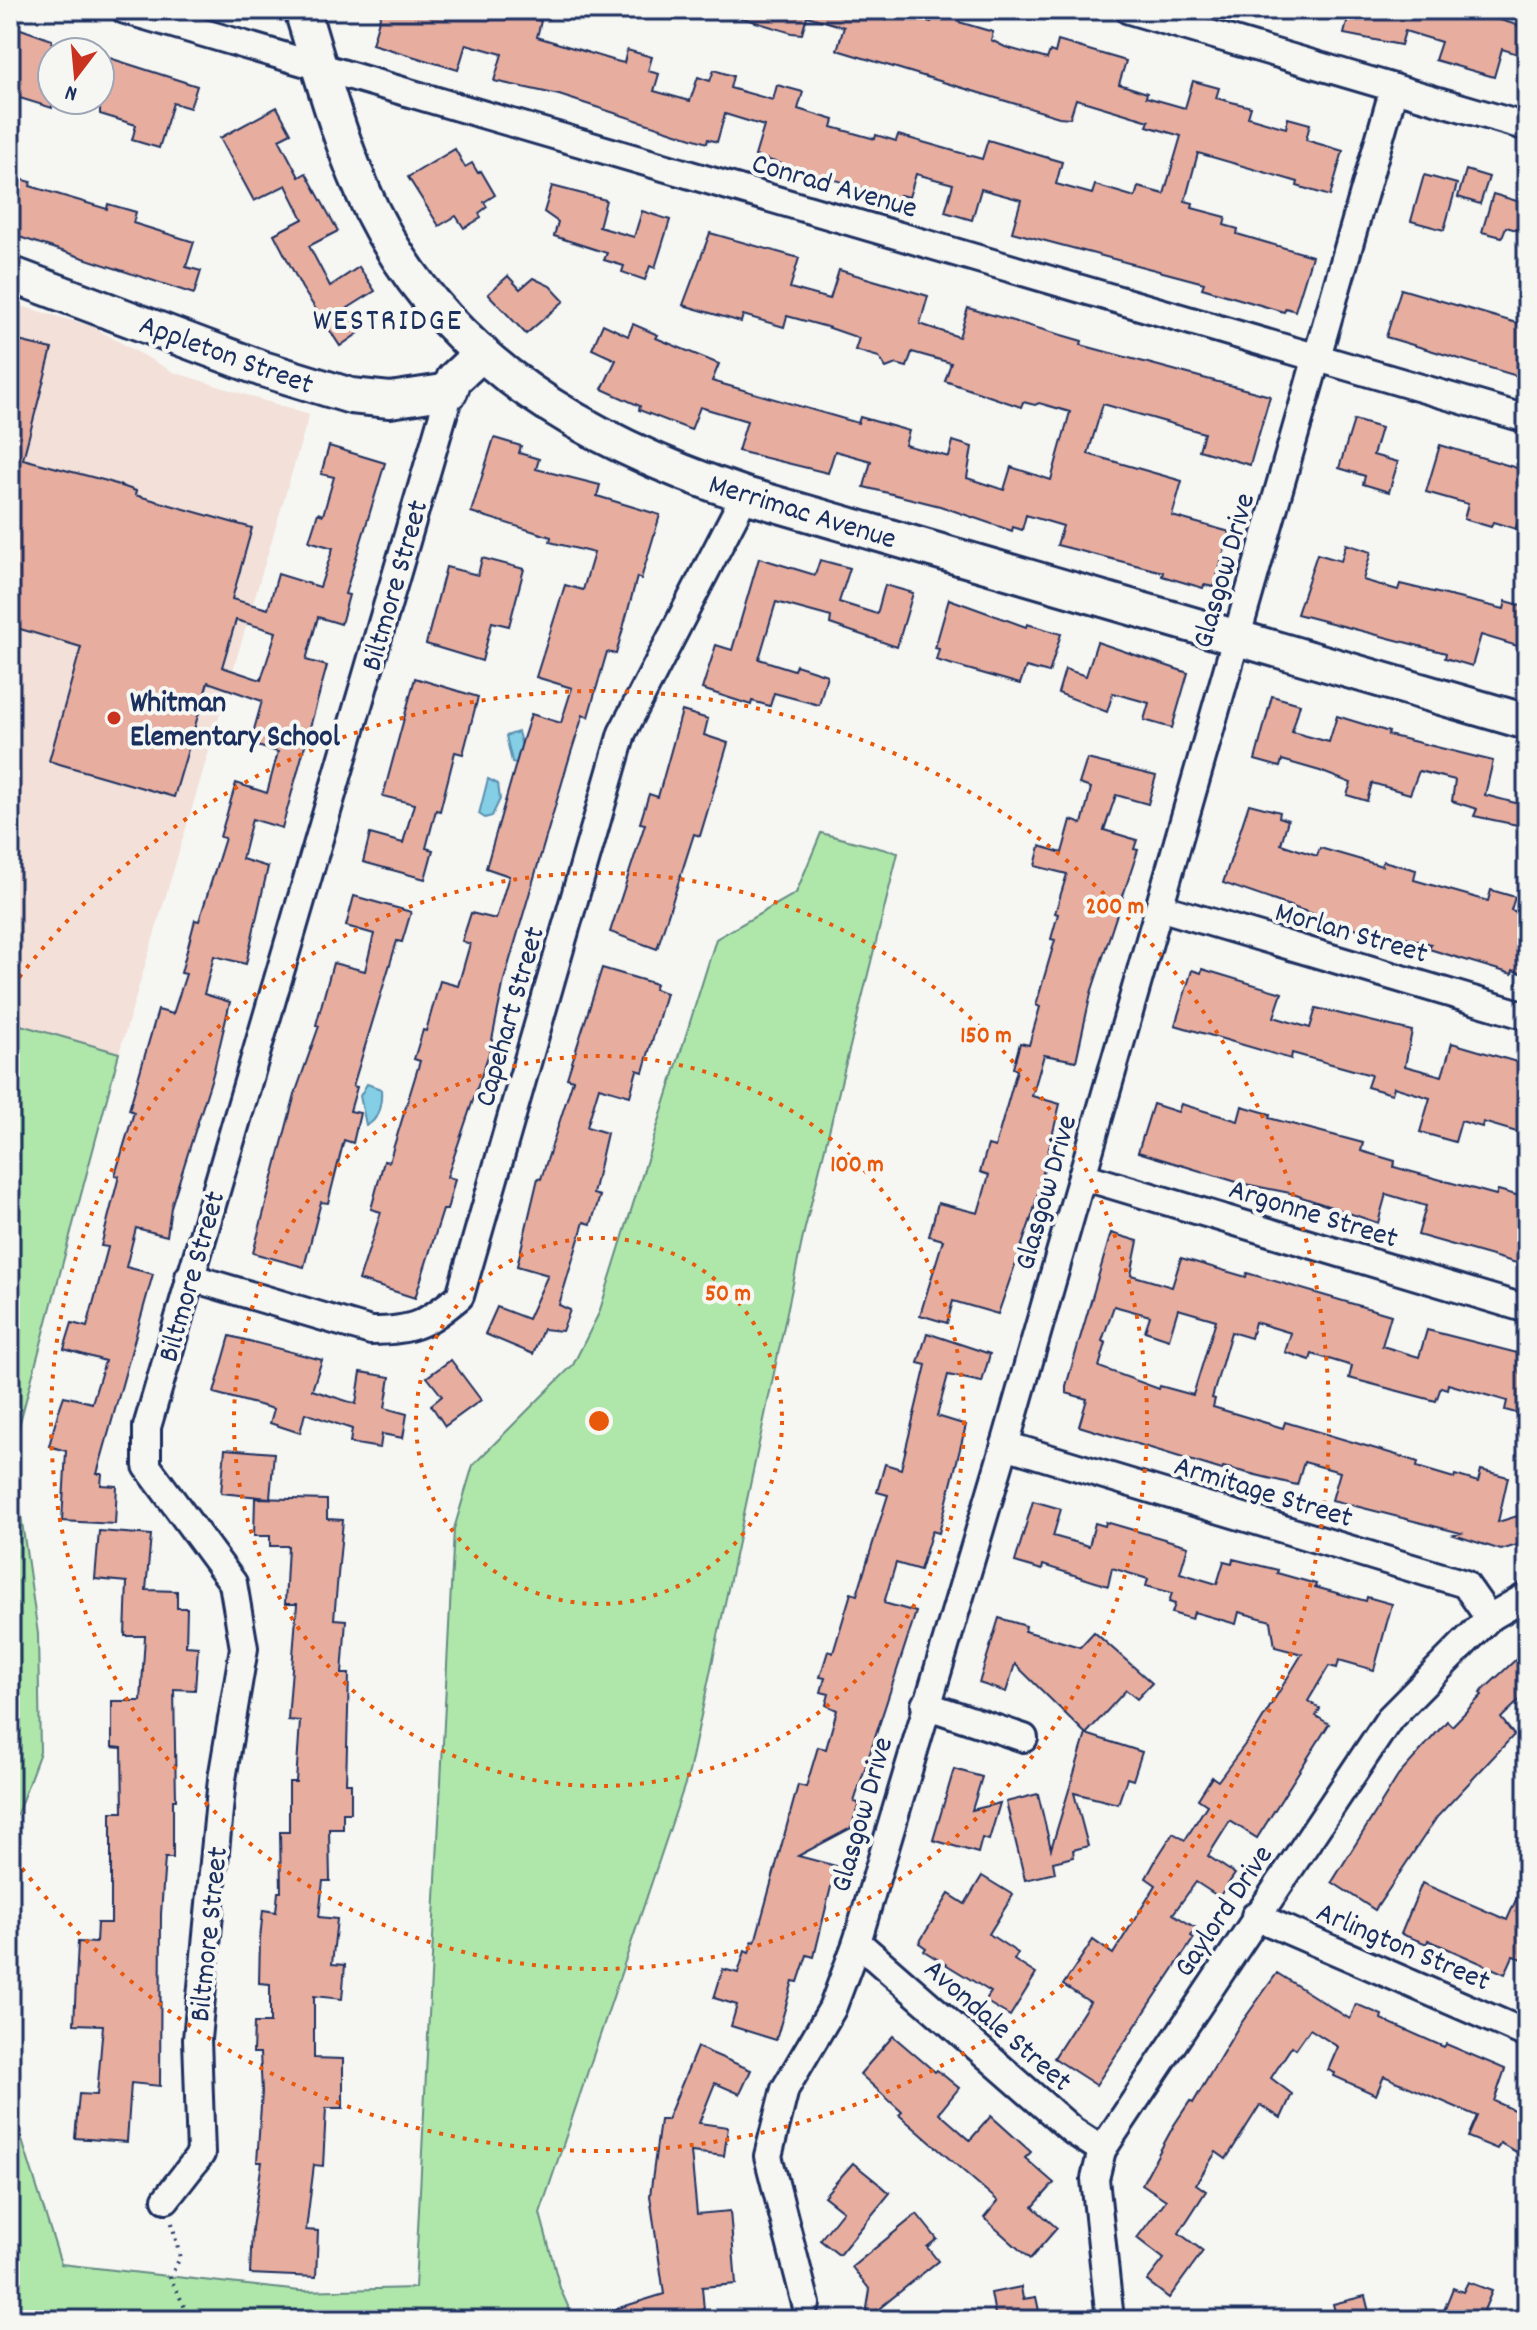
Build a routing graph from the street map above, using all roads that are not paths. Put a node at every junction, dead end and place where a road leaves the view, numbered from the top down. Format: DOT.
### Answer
graph roads {
  1 [pos="125,10"];
  2 [pos="302,10"];
  3 [pos="1129,10"];
  4 [pos="320,67"];
  5 [pos="1394,88"];
  6 [pos="1527,127"];
  7 [pos="10,274"];
  8 [pos="482,353"];
  9 [pos="1317,358"];
  10 [pos="450,391"];
  11 [pos="1527,419"];
  12 [pos="745,495"];
  13 [pos="1236,637"];
  14 [pos="1527,722"];
  15 [pos="1159,907"];
  16 [pos="1527,1016"];
  17 [pos="1082,1176"];
  18 [pos="189,1277"];
  19 [pos="1527,1309"];
  20 [pos="1005,1445"];
  21 [pos="1527,1596"];
  22 [pos="1489,1618"];
  23 [pos="925,1705"];
  24 [pos="1024,1738"];
  25 [pos="1255,1916"];
  26 [pos="857,1942"];
  27 [pos="1527,2034"];
  28 [pos="1102,2150"];
  29 [pos="166,2199"];
  30 [pos="806,2304"];
  31 [pos="1110,2320"];
  1 -- 4 [label="street, Conrad Avenue"];
  2 -- 4 [label="street, Merrimac Avenue"];
  3 -- 5 [label="street"];
  4 -- 8 [label="street, Merrimac Avenue"];
  4 -- 9 [label="street, Conrad Avenue"];
  5 -- 6 [label="street"];
  5 -- 9 [label="street, Glasgow Drive"];
  7 -- 10 [label="street, Appleton Street"];
  8 -- 10 [label="street, Biltmore Street"];
  8 -- 12 [label="street, Merrimac Avenue"];
  9 -- 11 [label="street, Conrad Avenue"];
  9 -- 13 [label="street, Glasgow Drive"];
  10 -- 18 [label="street, Biltmore Street"];
  12 -- 13 [label="street, Merrimac Avenue"];
  12 -- 18 [label="street, Capehart Street"];
  13 -- 14 [label="street, Merrimac Avenue"];
  13 -- 15 [label="street, Glasgow Drive"];
  15 -- 16 [label="street, Morlan Street"];
  15 -- 17 [label="street, Glasgow Drive"];
  17 -- 19 [label="street, Argonne Street"];
  17 -- 20 [label="street, Glasgow Drive"];
  18 -- 29 [label="street, Biltmore Street"];
  20 -- 22 [label="street, Armitage Street"];
  20 -- 23 [label="street, Glasgow Drive"];
  21 -- 22 [label="street, Gaylord Drive"];
  22 -- 25 [label="street, Gaylord Drive"];
  23 -- 24 [label="street"];
  23 -- 26 [label="street, Glasgow Drive"];
  25 -- 27 [label="street, Arlington Street"];
  25 -- 28 [label="street, Gaylord Drive"];
  26 -- 28 [label="street, Avondale Street"];
  26 -- 30 [label="street, Glasgow Drive"];
  28 -- 31 [label="street, Gaylord Drive"];
}
